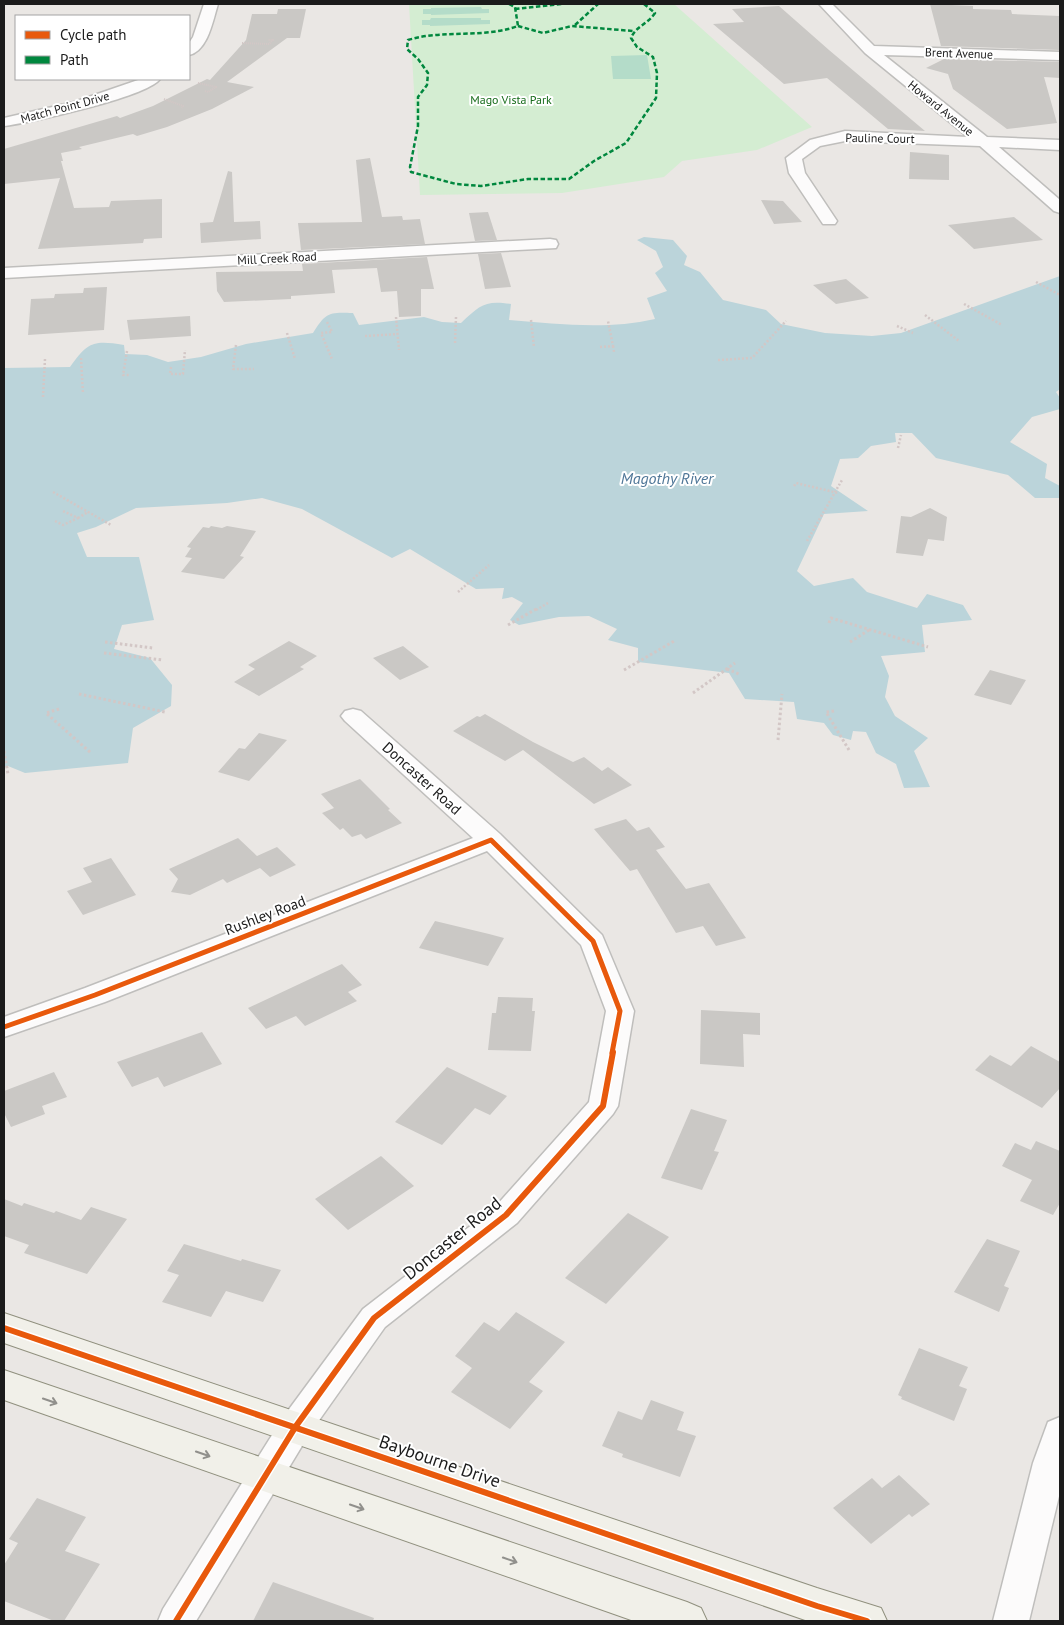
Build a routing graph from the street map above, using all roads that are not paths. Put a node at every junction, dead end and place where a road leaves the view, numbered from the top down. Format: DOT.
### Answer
graph roads {
  1 [pos="211,4"];
  2 [pos="825,4"];
  3 [pos="190,50"];
  4 [pos="870,50"];
  5 [pos="1054,56"];
  6 [pos="150,80"];
  7 [pos="4,122"];
  8 [pos="985,143"];
  9 [pos="1060,145"];
  10 [pos="1060,208"];
  11 [pos="829,221"];
  12 [pos="550,244"];
  13 [pos="4,273"];
  14 [pos="353,716"];
  15 [pos="490,840"];
  16 [pos="4,1027"];
  17 [pos="4,1328"];
  18 [pos="4,1385"];
  19 [pos="296,1426"];
  20 [pos="1060,1432"];
  21 [pos="266,1476"];
  22 [pos="176,1621"];
  23 [pos="687,1621"];
  24 [pos="867,1621"];
  25 [pos="1011,1621"];
  1 -- 3 [label="street"];
  2 -- 4 [label="street, Howard Avenue"];
  4 -- 5 [label="street, Brent Avenue"];
  4 -- 8 [label="street, Howard Avenue"];
  6 -- 7 [label="street, Match Point Drive"];
  8 -- 9 [label="street"];
  8 -- 10 [label="street, Howard Avenue"];
  8 -- 11 [label="street, Pauline Court"];
  12 -- 13 [label="street, Mill Creek Road"];
  14 -- 15 [label="street, Doncaster Road"];
  15 -- 16 [label="street, Rushley Road"];
  15 -- 19 [label="street, Doncaster Road"];
  17 -- 19 [label="street, Baybourne Drive"];
  18 -- 21 [label="street, one-way"];
  19 -- 21 [label="street, Doncaster Road"];
  19 -- 24 [label="street, Baybourne Drive"];
  20 -- 25 [label="street"];
  21 -- 22 [label="street, Doncaster Road"];
  21 -- 23 [label="street, one-way"];
}
